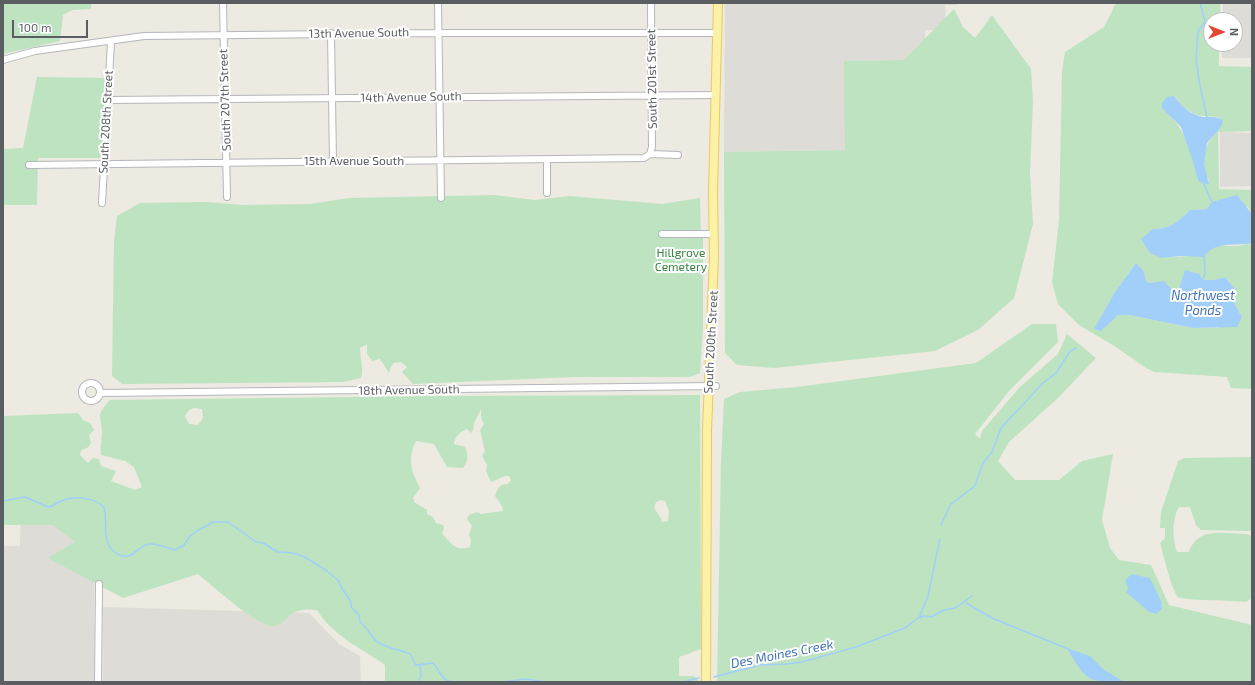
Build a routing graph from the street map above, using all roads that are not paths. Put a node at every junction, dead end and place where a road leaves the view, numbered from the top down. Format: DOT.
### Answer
graph roads {
  1 [pos="223,3"];
  2 [pos="438,3"];
  3 [pos="651,3"];
  4 [pos="718,3"];
  5 [pos="331,33"];
  6 [pos="438,33"];
  7 [pos="651,33"];
  8 [pos="717,33"];
  9 [pos="223,35"];
  10 [pos="111,42"];
  11 [pos="3,60"];
  12 [pos="652,95"];
  13 [pos="715,95"];
  14 [pos="439,97"];
  15 [pos="332,98"];
  16 [pos="225,99"];
  17 [pos="107,100"];
  18 [pos="650,154"];
  19 [pos="678,155"];
  20 [pos="547,160"];
  21 [pos="440,161"];
  22 [pos="227,162"];
  23 [pos="333,162"];
  24 [pos="104,164"];
  25 [pos="29,165"];
  26 [pos="547,192"];
  27 [pos="227,197"];
  28 [pos="441,198"];
  29 [pos="102,203"];
  30 [pos="662,234"];
  31 [pos="714,234"];
  32 [pos="712,386"];
  33 [pos="101,393"];
  34 [pos="99,584"];
  35 [pos="98,682"];
  36 [pos="706,682"];
  1 -- 9 [label="street, South 207th Street"];
  2 -- 6 [label="street"];
  3 -- 7 [label="street, South 201st Street"];
  4 -- 8 [label="main road, South 200th Street"];
  5 -- 6 [label="street, 13th Avenue South"];
  5 -- 9 [label="street, 13th Avenue South"];
  5 -- 15 [label="street"];
  6 -- 7 [label="street, 13th Avenue South"];
  6 -- 14 [label="street"];
  7 -- 8 [label="street, 13th Avenue South"];
  7 -- 12 [label="street, South 201st Street"];
  8 -- 13 [label="main road, South 200th Street"];
  9 -- 10 [label="street, 13th Avenue South"];
  9 -- 16 [label="street, South 207th Street"];
  10 -- 11 [label="street, 13th Avenue South"];
  10 -- 17 [label="street, South 208th Street"];
  12 -- 13 [label="street, 14th Avenue South"];
  12 -- 14 [label="street, 14th Avenue South"];
  12 -- 18 [label="street, South 201st Street"];
  13 -- 31 [label="main road, South 200th Street"];
  14 -- 15 [label="street, 14th Avenue South"];
  14 -- 21 [label="street"];
  15 -- 16 [label="street, 14th Avenue South"];
  15 -- 23 [label="street"];
  16 -- 17 [label="street, 14th Avenue South"];
  16 -- 22 [label="street, South 207th Street"];
  17 -- 24 [label="street, South 208th Street"];
  18 -- 19 [label="street, 15th Avenue South"];
  18 -- 20 [label="street, 15th Avenue South"];
  20 -- 21 [label="street, 15th Avenue South"];
  20 -- 26 [label="street"];
  21 -- 23 [label="street, 15th Avenue South"];
  21 -- 28 [label="street"];
  22 -- 23 [label="street, 15th Avenue South"];
  22 -- 24 [label="street, 15th Avenue South"];
  22 -- 27 [label="street, South 207th Street"];
  24 -- 25 [label="street, 15th Avenue South"];
  24 -- 29 [label="street, South 208th Street"];
  30 -- 31 [label="street"];
  31 -- 32 [label="main road, South 200th Street"];
  32 -- 33 [label="street, 18th Avenue South"];
  32 -- 36 [label="main road, South 200th Street"];
  34 -- 35 [label="street"];
}
